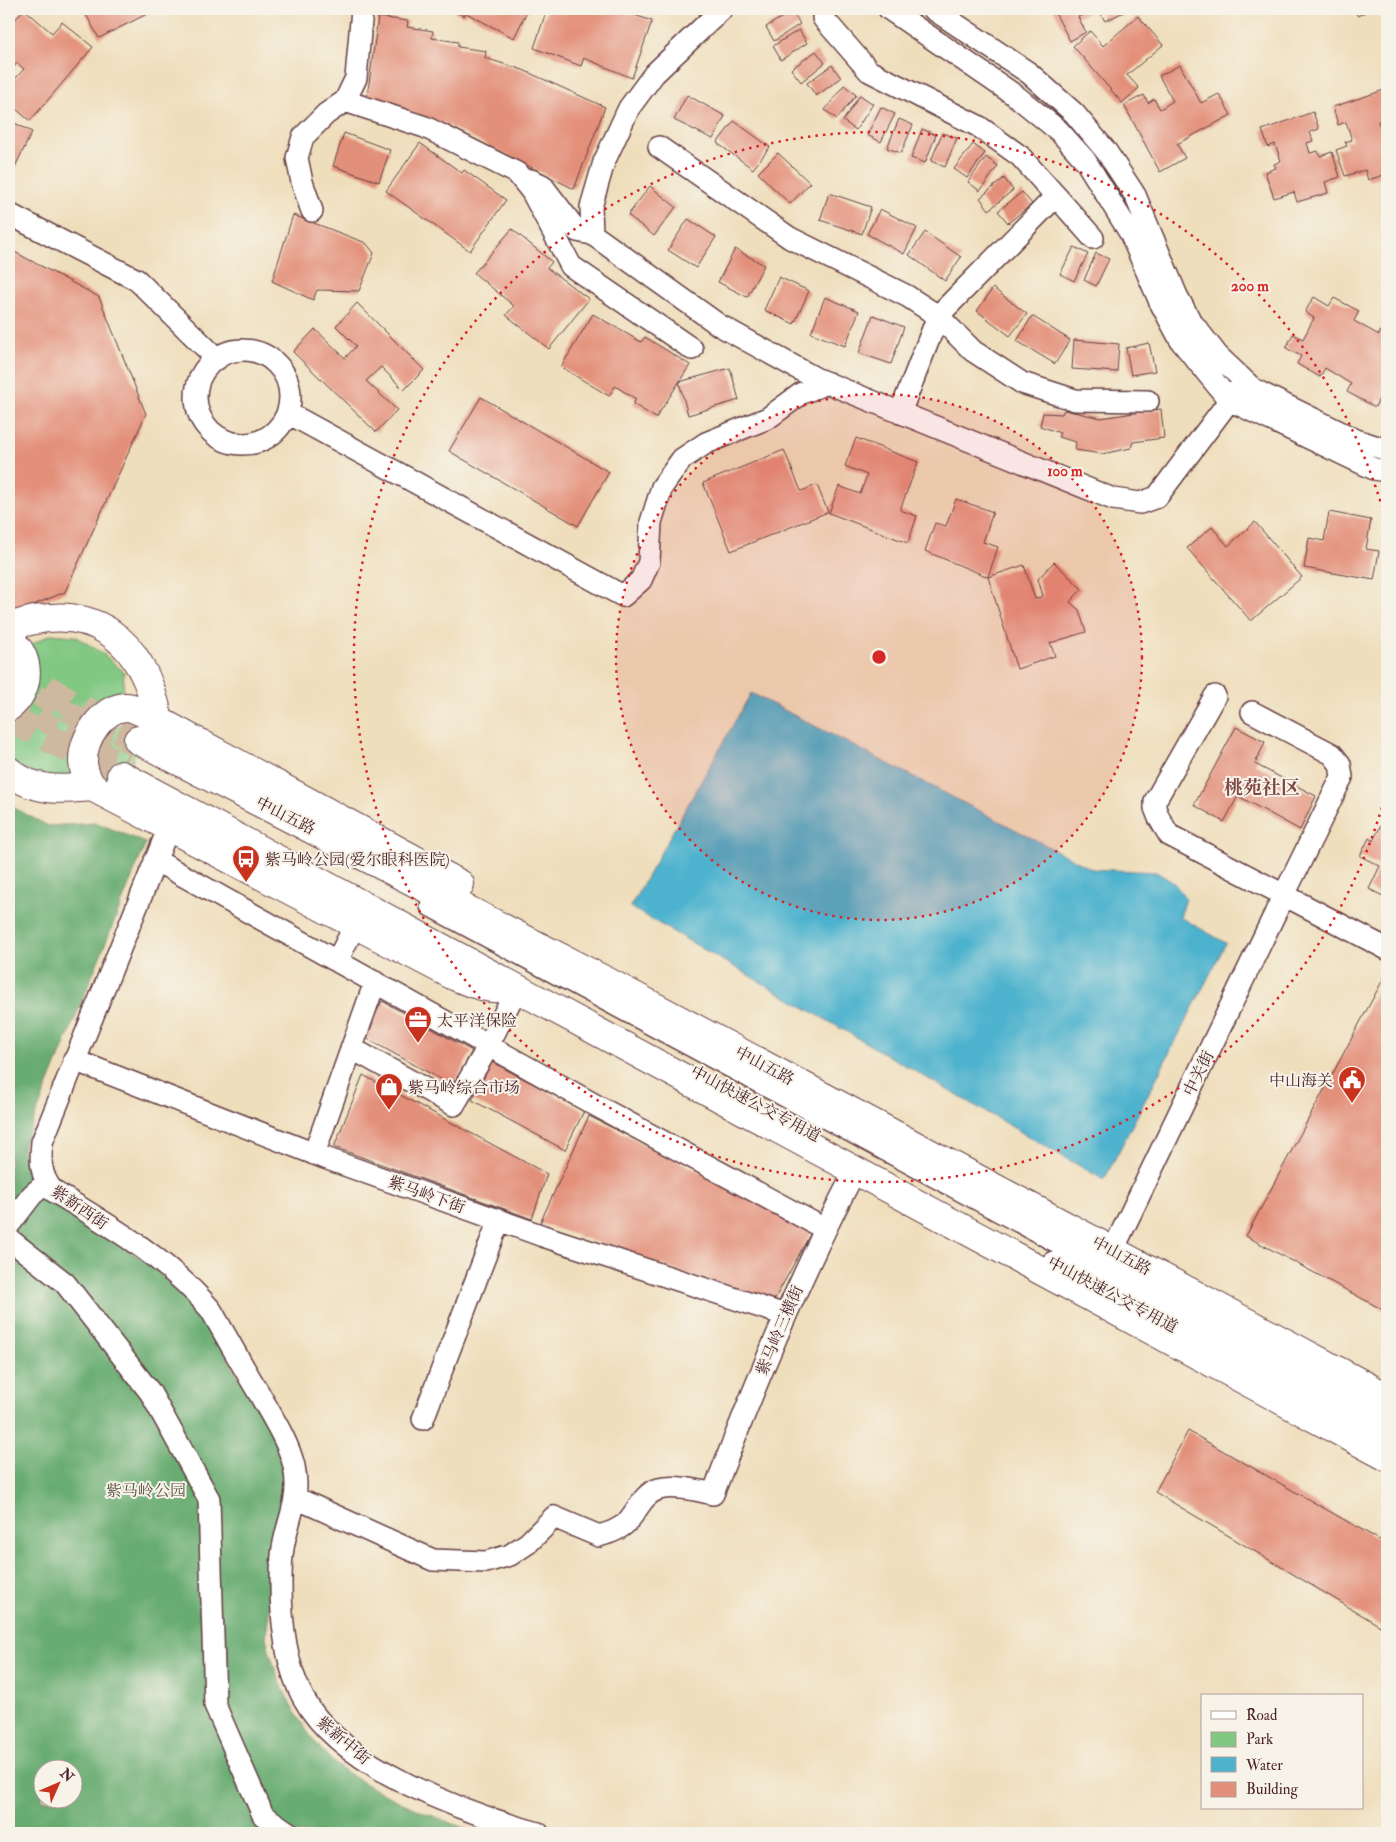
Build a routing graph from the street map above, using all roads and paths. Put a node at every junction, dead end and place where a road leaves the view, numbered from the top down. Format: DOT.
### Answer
graph roads {
  1 [pos="362,9"];
  2 [pos="722,9"];
  3 [pos="889,9"];
  4 [pos="933,9"];
  5 [pos="823,18"];
  6 [pos="346,101"];
  7 [pos="659,147"];
  8 [pos="517,173"];
  9 [pos="1056,196"];
  10 [pos="312,211"];
  11 [pos="9,214"];
  12 [pos="592,234"];
  13 [pos="1093,238"];
  14 [pos="938,316"];
  15 [pos="692,349"];
  16 [pos="216,359"];
  17 [pos="1244,381"];
  18 [pos="828,383"];
  19 [pos="1229,400"];
  20 [pos="1148,401"];
  21 [pos="288,413"];
  22 [pos="900,413"];
  23 [pos="1387,450"];
  24 [pos="1387,471"];
  25 [pos="9,627"];
  26 [pos="9,640"];
  27 [pos="1215,696"];
  28 [pos="9,706"];
  29 [pos="1252,712"];
  30 [pos="159,721"];
  31 [pos="130,756"];
  32 [pos="9,771"];
  33 [pos="92,787"];
  34 [pos="169,827"];
  35 [pos="155,860"];
  36 [pos="1284,895"];
  37 [pos="355,925"];
  38 [pos="541,947"];
  39 [pos="1387,949"];
  40 [pos="337,961"];
  41 [pos="375,982"];
  42 [pos="518,986"];
  43 [pos="351,1048"];
  44 [pos="74,1060"];
  45 [pos="314,1154"];
  46 [pos="855,1171"];
  47 [pos="46,1183"];
  48 [pos="498,1220"];
  49 [pos="9,1224"];
  50 [pos="825,1229"];
  51 [pos="9,1239"];
  52 [pos="1113,1250"];
  53 [pos="785,1315"];
  54 [pos="1387,1397"];
  55 [pos="423,1419"];
  56 [pos="1387,1419"];
  57 [pos="1387,1441"];
  58 [pos="1387,1457"];
  59 [pos="296,1491"];
  60 [pos="289,1833"];
  61 [pos="538,1833"];
  1 -- 6 [label="street"];
  2 -- 12 [label="street"];
  3 -- 19 [label="street"];
  4 -- 17 [label="street"];
  5 -- 9 [label="street"];
  6 -- 8 [label="street"];
  6 -- 10 [label="street"];
  7 -- 14 [label="street"];
  8 -- 12 [label="street"];
  8 -- 15 [label="street"];
  9 -- 13 [label="street"];
  9 -- 14 [label="street"];
  11 -- 16 [label="street"];
  12 -- 18 [label="street"];
  14 -- 20 [label="street"];
  14 -- 22 [label="street"];
  16 -- 21 [label="street"];
  16 -- 21 [label="street"];
  17 -- 19 [label="street"];
  17 -- 23 [label="street"];
  18 -- 21 [label="street"];
  18 -- 22 [label="street"];
  19 -- 22 [label="street"];
  19 -- 24 [label="street"];
  25 -- 30 [label="main road"];
  26 -- 28 [label="main road"];
  27 -- 36 [label="street"];
  29 -- 36 [label="street, 中关街"];
  30 -- 33 [label="main road"];
  30 -- 38 [label="main road"];
  31 -- 38 [label="main road, 中山五路"];
  31 -- 42 [label="main road"];
  31 -- 56 [label="street, 中山快速公交专用道"];
  31 -- 57 [label="street, 中山快速公交专用道"];
  32 -- 33 [label="main road"];
  33 -- 34 [label="main road"];
  34 -- 35 [label="street, 紫新西街"];
  34 -- 37 [label="main road"];
  35 -- 40 [label="street"];
  35 -- 44 [label="street, 紫新西街"];
  36 -- 39 [label="street"];
  36 -- 52 [label="street, 中关街"];
  37 -- 40 [label="street"];
  37 -- 42 [label="main road"];
  38 -- 52 [label="main road, 中山五路"];
  40 -- 41 [label="street"];
  41 -- 43 [label="street"];
  41 -- 50 [label="street"];
  42 -- 43 [label="street"];
  42 -- 46 [label="main road"];
  43 -- 45 [label="street"];
  44 -- 45 [label="street, 紫马岭下街"];
  44 -- 47 [label="street, 紫新西街"];
  45 -- 48 [label="street, 紫马岭下街"];
  46 -- 50 [label="street, 紫马岭三横街"];
  46 -- 58 [label="main road"];
  47 -- 49 [label="street"];
  47 -- 59 [label="street, 紫新西街"];
  48 -- 53 [label="street, 紫马岭下街"];
  48 -- 55 [label="street"];
  50 -- 53 [label="street, 紫马岭三横街"];
  51 -- 60 [label="street"];
  52 -- 54 [label="main road, 中山五路"];
  53 -- 59 [label="street, 紫马岭三横街"];
  59 -- 61 [label="street, 紫新中街"];
}
